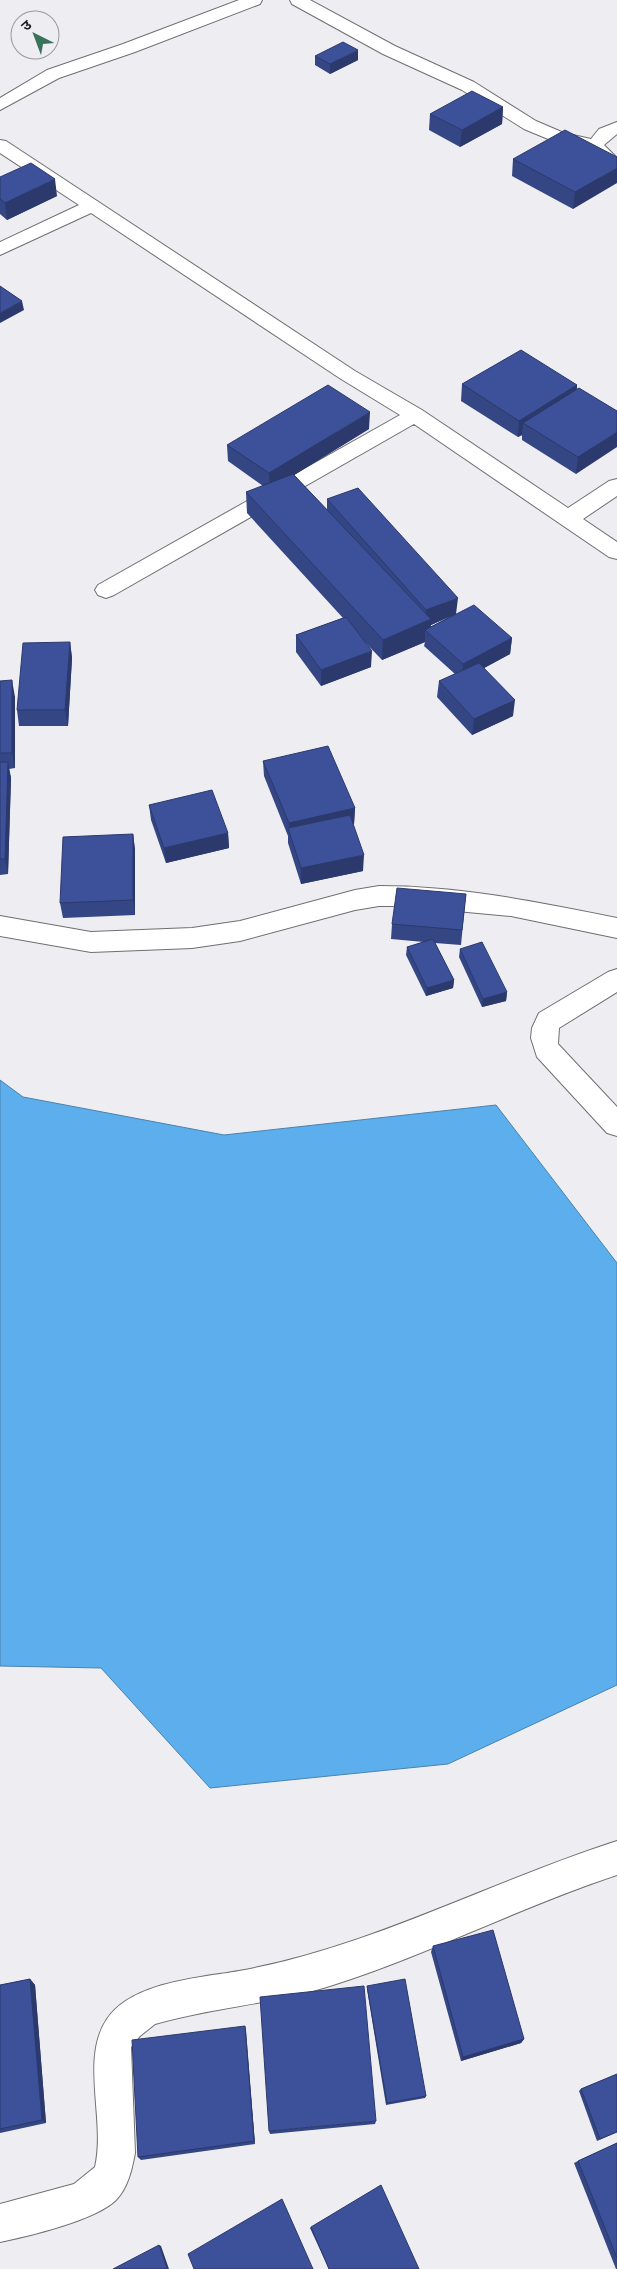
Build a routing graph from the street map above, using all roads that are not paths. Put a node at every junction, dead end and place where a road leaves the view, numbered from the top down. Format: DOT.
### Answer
graph roads {
  1 [pos="254,0"];
  2 [pos="298,0"];
  3 [pos="0,105"];
  4 [pos="617,127"];
  5 [pos="0,145"];
  6 [pos="595,145"];
  7 [pos="617,167"];
  8 [pos="92,206"];
  9 [pos="0,250"];
  10 [pos="416,415"];
  11 [pos="617,486"];
  12 [pos="567,520"];
  13 [pos="617,552"];
  14 [pos="106,590"];
  15 [pos="0,926"];
  16 [pos="617,928"];
  17 [pos="617,979"];
  18 [pos="617,1125"];
  19 [pos="617,1858"];
  20 [pos="0,2223"];
  1 -- 3 [label="street"];
  2 -- 6 [label="street"];
  4 -- 6 [label="street"];
  5 -- 8 [label="street"];
  6 -- 7 [label="street"];
  8 -- 9 [label="street"];
  8 -- 10 [label="street"];
  10 -- 12 [label="street"];
  10 -- 14 [label="street"];
  11 -- 12 [label="street"];
  12 -- 13 [label="street"];
  15 -- 16 [label="street"];
  17 -- 18 [label="street"];
  19 -- 20 [label="street"];
}
